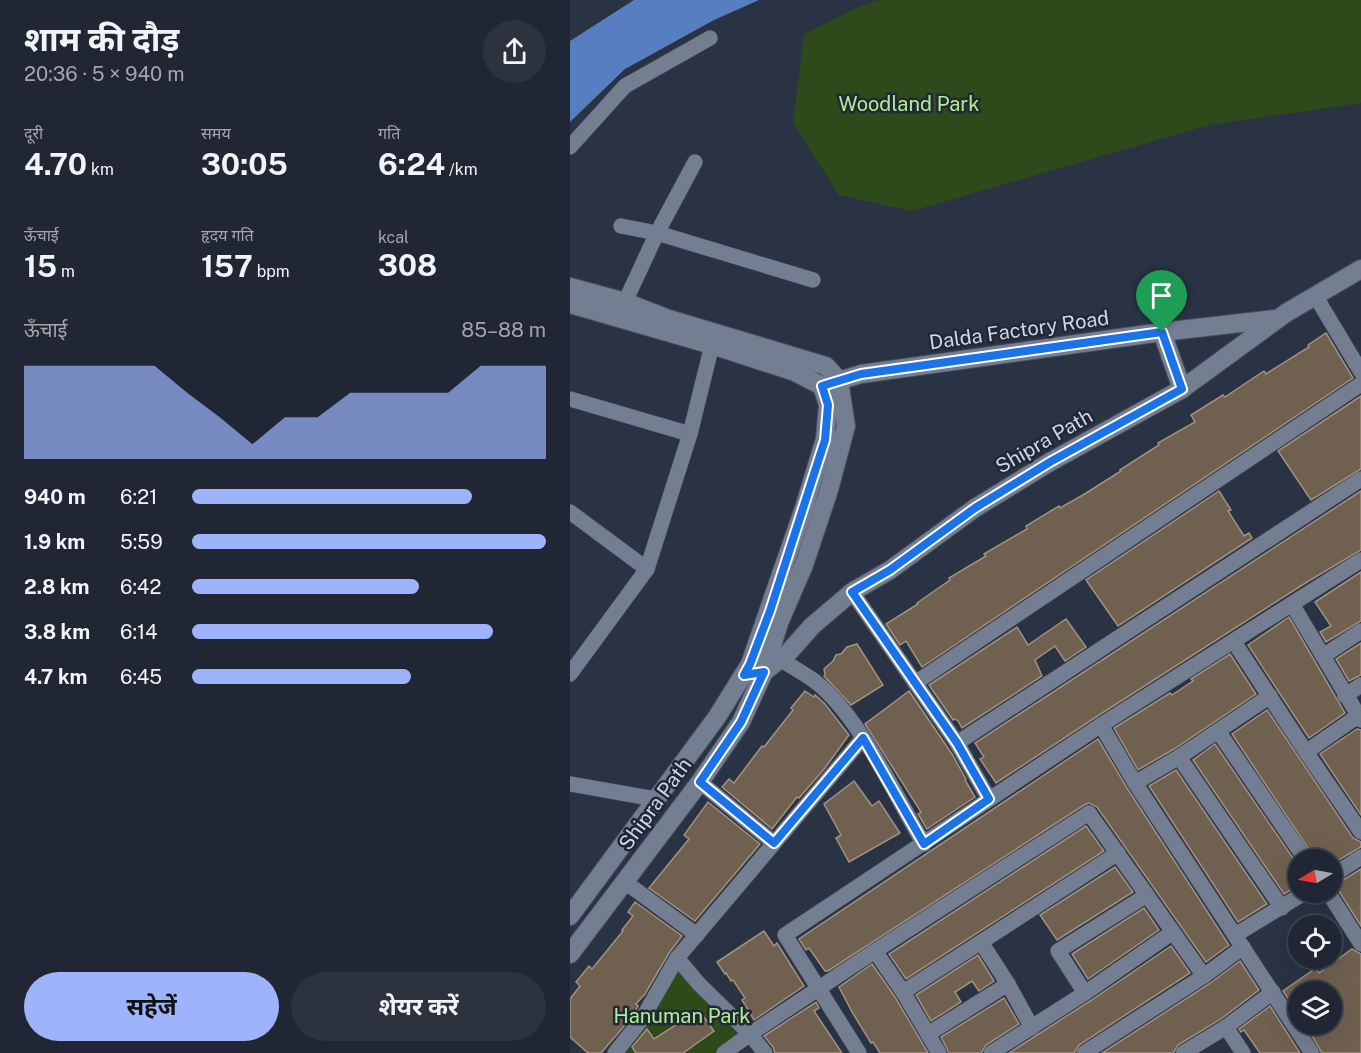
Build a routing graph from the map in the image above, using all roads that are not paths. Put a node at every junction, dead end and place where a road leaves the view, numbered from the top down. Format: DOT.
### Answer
graph roads {
  1 [pos="710,38"];
  2 [pos="570,147"];
  3 [pos="695,162"];
  4 [pos="621,226"];
  5 [pos="657,233"];
  6 [pos="1361,269"];
  7 [pos="813,280"];
  8 [pos="570,287"];
  9 [pos="1316,297"];
  10 [pos="625,302"];
  11 [pos="570,304"];
  12 [pos="1278,319"];
  13 [pos="1162,332"];
  14 [pos="712,345"];
  15 [pos="1361,372"];
  16 [pos="830,383"];
  17 [pos="1361,384"];
  18 [pos="1182,389"];
  19 [pos="570,399"];
  20 [pos="690,434"];
  21 [pos="1361,479"];
  22 [pos="570,512"];
  23 [pos="1361,560"];
  24 [pos="648,569"];
  25 [pos="852,592"];
  26 [pos="1292,604"];
  27 [pos="1361,632"];
  28 [pos="1234,642"];
  29 [pos="575,654"];
  30 [pos="1323,656"];
  31 [pos="780,659"];
  32 [pos="764,672"];
  33 [pos="570,674"];
  34 [pos="744,675"];
  35 [pos="915,683"];
  36 [pos="1361,686"];
  37 [pos="1270,696"];
  38 [pos="1345,696"];
  39 [pos="1360,718"];
  40 [pos="1101,725"];
  41 [pos="1218,731"];
  42 [pos="863,738"];
  43 [pos="957,743"];
  44 [pos="1305,752"];
  45 [pos="1179,757"];
  46 [pos="700,782"];
  47 [pos="1135,783"];
  48 [pos="570,784"];
  49 [pos="655,799"];
  50 [pos="989,799"];
  51 [pos="1361,832"];
  52 [pos="774,843"];
  53 [pos="924,844"];
  54 [pos="1298,849"];
  55 [pos="1118,853"];
  56 [pos="1361,857"];
  57 [pos="1342,869"];
  58 [pos="625,882"];
  59 [pos="1146,895"];
  60 [pos="1290,903"];
  61 [pos="1335,903"];
  62 [pos="1282,908"];
  63 [pos="570,916"];
  64 [pos="1173,932"];
  65 [pos="697,935"];
  66 [pos="1239,941"];
  67 [pos="981,942"];
  68 [pos="1361,944"];
  69 [pos="875,951"];
  70 [pos="570,954"];
  71 [pos="677,958"];
  72 [pos="1204,976"];
  73 [pos="1008,984"];
  74 [pos="819,988"];
  75 [pos="903,992"];
  76 [pos="1273,992"];
  77 [pos="1085,993"];
  78 [pos="1226,1027"];
  79 [pos="1032,1028"];
  80 [pos="750,1034"];
  81 [pos="928,1034"];
  82 [pos="615,1053"];
  83 [pos="724,1053"];
  84 [pos="765,1053"];
  85 [pos="859,1053"];
  86 [pos="939,1053"];
  87 [pos="991,1053"];
  88 [pos="1084,1053"];
  89 [pos="1183,1053"];
  90 [pos="1243,1053"];
  91 [pos="1312,1053"];
  1 -- 2 [label="street"];
  3 -- 5 [label="street"];
  4 -- 5 [label="street"];
  5 -- 7 [label="street"];
  5 -- 10 [label="street"];
  6 -- 9 [label="street, Shipra Path"];
  8 -- 10 [label="street"];
  9 -- 12 [label="street, Shipra Path"];
  9 -- 15 [label="street"];
  10 -- 16 [label="street"];
  11 -- 14 [label="street"];
  12 -- 13 [label="street, Dalda Factory Road"];
  12 -- 18 [label="street, Shipra Path"];
  13 -- 16 [label="street, Dalda Factory Road"];
  13 -- 18 [label="street"];
  14 -- 16 [label="street"];
  14 -- 20 [label="street"];
  16 -- 32 [label="street"];
  16 -- 34 [label="street, Shipra Path"];
  17 -- 35 [label="street"];
  18 -- 25 [label="street, Shipra Path"];
  19 -- 20 [label="street"];
  20 -- 24 [label="street"];
  21 -- 43 [label="street"];
  22 -- 24 [label="street"];
  23 -- 26 [label="street"];
  24 -- 29 [label="street"];
  25 -- 31 [label="street, Shipra Path"];
  25 -- 35 [label="street"];
  26 -- 28 [label="street"];
  26 -- 30 [label="street"];
  27 -- 30 [label="street"];
  28 -- 37 [label="street"];
  28 -- 40 [label="street"];
  29 -- 33 [label="street"];
  30 -- 38 [label="street"];
  31 -- 32 [label="street, Shipra Path"];
  31 -- 42 [label="street"];
  32 -- 34 [label="street"];
  32 -- 46 [label="street, Shipra Path"];
  34 -- 49 [label="street, Shipra Path"];
  35 -- 43 [label="street"];
  36 -- 38 [label="street"];
  37 -- 41 [label="street"];
  37 -- 44 [label="street"];
  38 -- 39 [label="street"];
  39 -- 44 [label="street"];
  40 -- 47 [label="street"];
  40 -- 50 [label="street"];
  41 -- 45 [label="street"];
  41 -- 54 [label="street"];
  42 -- 52 [label="street"];
  42 -- 53 [label="street"];
  43 -- 50 [label="street"];
  44 -- 51 [label="street"];
  45 -- 47 [label="street"];
  45 -- 62 [label="street"];
  46 -- 52 [label="street"];
  46 -- 58 [label="street, Shipra Path"];
  47 -- 66 [label="street"];
  48 -- 49 [label="street"];
  49 -- 63 [label="street, Shipra Path"];
  50 -- 53 [label="street"];
  52 -- 65 [label="street"];
  53 -- 74 [label="street"];
  55 -- 59 [label="street"];
  55 -- 67 [label="street"];
  55 -- 69 [label="street"];
  56 -- 57 [label="street"];
  58 -- 65 [label="street"];
  58 -- 70 [label="street, Shipra Path"];
  59 -- 64 [label="street"];
  59 -- 77 [label="street"];
  60 -- 62 [label="street"];
  61 -- 68 [label="street"];
  62 -- 66 [label="street"];
  64 -- 72 [label="street"];
  64 -- 77 [label="street"];
  65 -- 71 [label="street"];
  66 -- 72 [label="street"];
  66 -- 76 [label="street"];
  67 -- 73 [label="street"];
  67 -- 75 [label="street"];
  69 -- 74 [label="street"];
  69 -- 75 [label="street"];
  71 -- 80 [label="street"];
  71 -- 82 [label="street"];
  72 -- 88 [label="street"];
  73 -- 79 [label="street"];
  73 -- 81 [label="street"];
  74 -- 80 [label="street"];
  74 -- 85 [label="street"];
  75 -- 81 [label="street"];
  76 -- 78 [label="street"];
  76 -- 91 [label="street"];
  77 -- 79 [label="street"];
  78 -- 89 [label="street"];
  78 -- 90 [label="street"];
  79 -- 87 [label="street"];
  80 -- 83 [label="street"];
  80 -- 84 [label="street"];
  81 -- 86 [label="street"];
}
